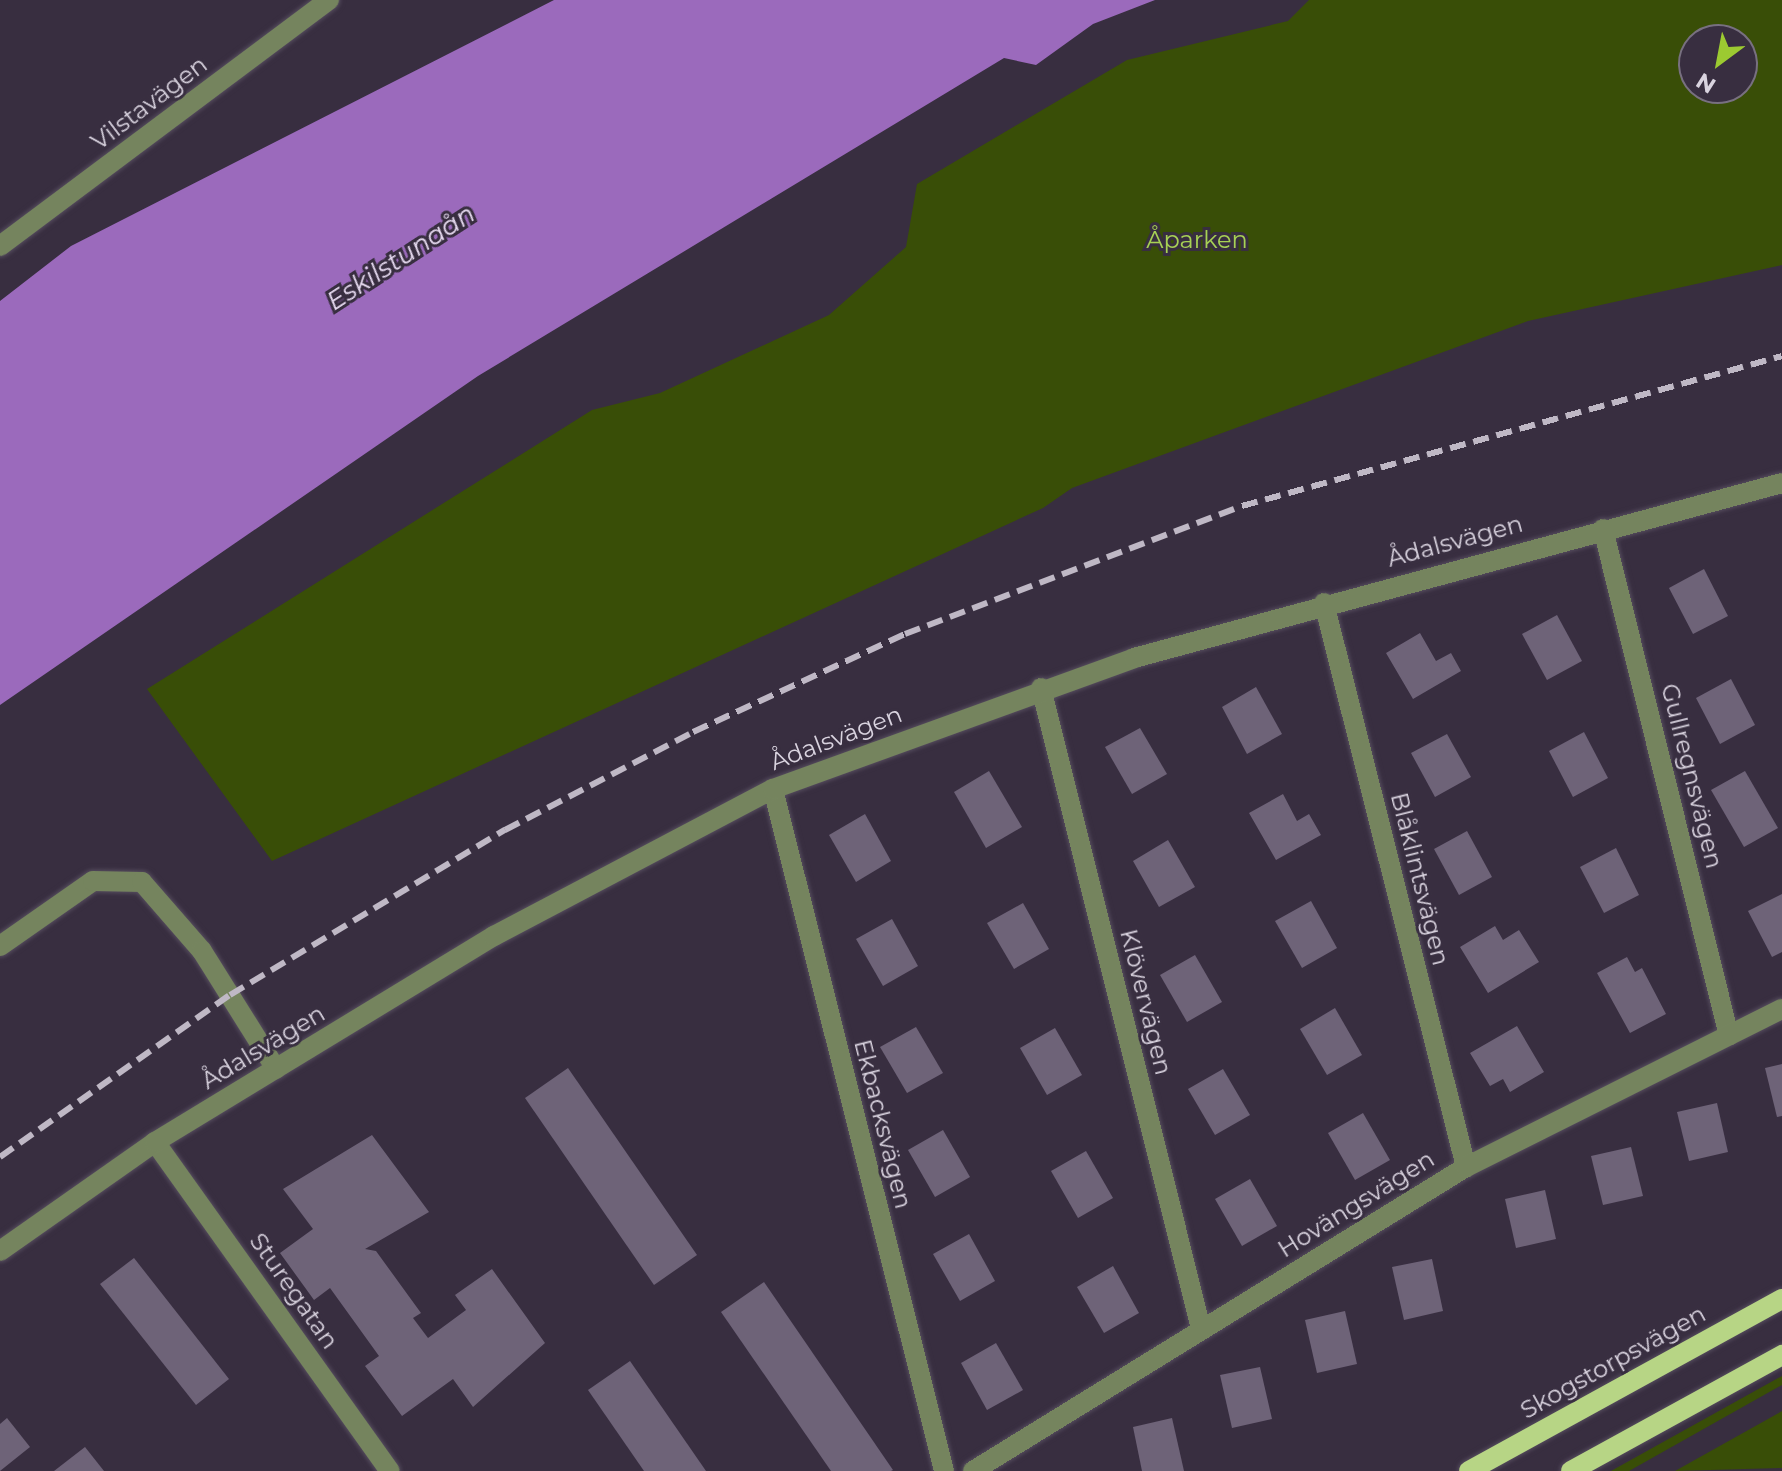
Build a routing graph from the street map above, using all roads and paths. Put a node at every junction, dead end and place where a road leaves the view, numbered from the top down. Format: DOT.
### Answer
graph roads {
  1 [pos="329,0"];
  2 [pos="0,246"];
  3 [pos="1782,483"];
  4 [pos="1603,529"];
  5 [pos="1324,603"];
  6 [pos="1041,688"];
  7 [pos="773,789"];
  8 [pos="0,946"];
  9 [pos="1782,1009"];
  10 [pos="1729,1036"];
  11 [pos="276,1069"];
  12 [pos="155,1142"];
  13 [pos="1466,1167"];
  14 [pos="0,1251"];
  15 [pos="1782,1299"];
  16 [pos="1201,1329"];
  17 [pos="1782,1355"];
  18 [pos="390,1471"];
  19 [pos="944,1471"];
  20 [pos="973,1471"];
  21 [pos="1469,1471"];
  22 [pos="1571,1471"];
  1 -- 2 [label="street, Vilstavägen"];
  3 -- 4 [label="street, Ådalsvägen"];
  4 -- 5 [label="street, Ådalsvägen"];
  4 -- 10 [label="street, Gullregnsvägen"];
  5 -- 6 [label="street, Ådalsvägen"];
  5 -- 13 [label="street, Blåklintsvägen"];
  6 -- 7 [label="street, Ådalsvägen"];
  6 -- 16 [label="street, Klövervägen"];
  7 -- 11 [label="street, Ådalsvägen"];
  7 -- 19 [label="street, Ekbacksvägen"];
  8 -- 11 [label="street"];
  9 -- 10 [label="street, Hovängsvägen"];
  10 -- 13 [label="street, Hovängsvägen"];
  11 -- 12 [label="street, Ådalsvägen"];
  12 -- 14 [label="street, Ådalsvägen"];
  12 -- 18 [label="street, Sturegatan"];
  13 -- 16 [label="street, Hovängsvägen"];
  15 -- 21 [label="main road, Skogstorpsvägen"];
  16 -- 20 [label="street, Hovängsvägen"];
  17 -- 22 [label="main road"];
}
